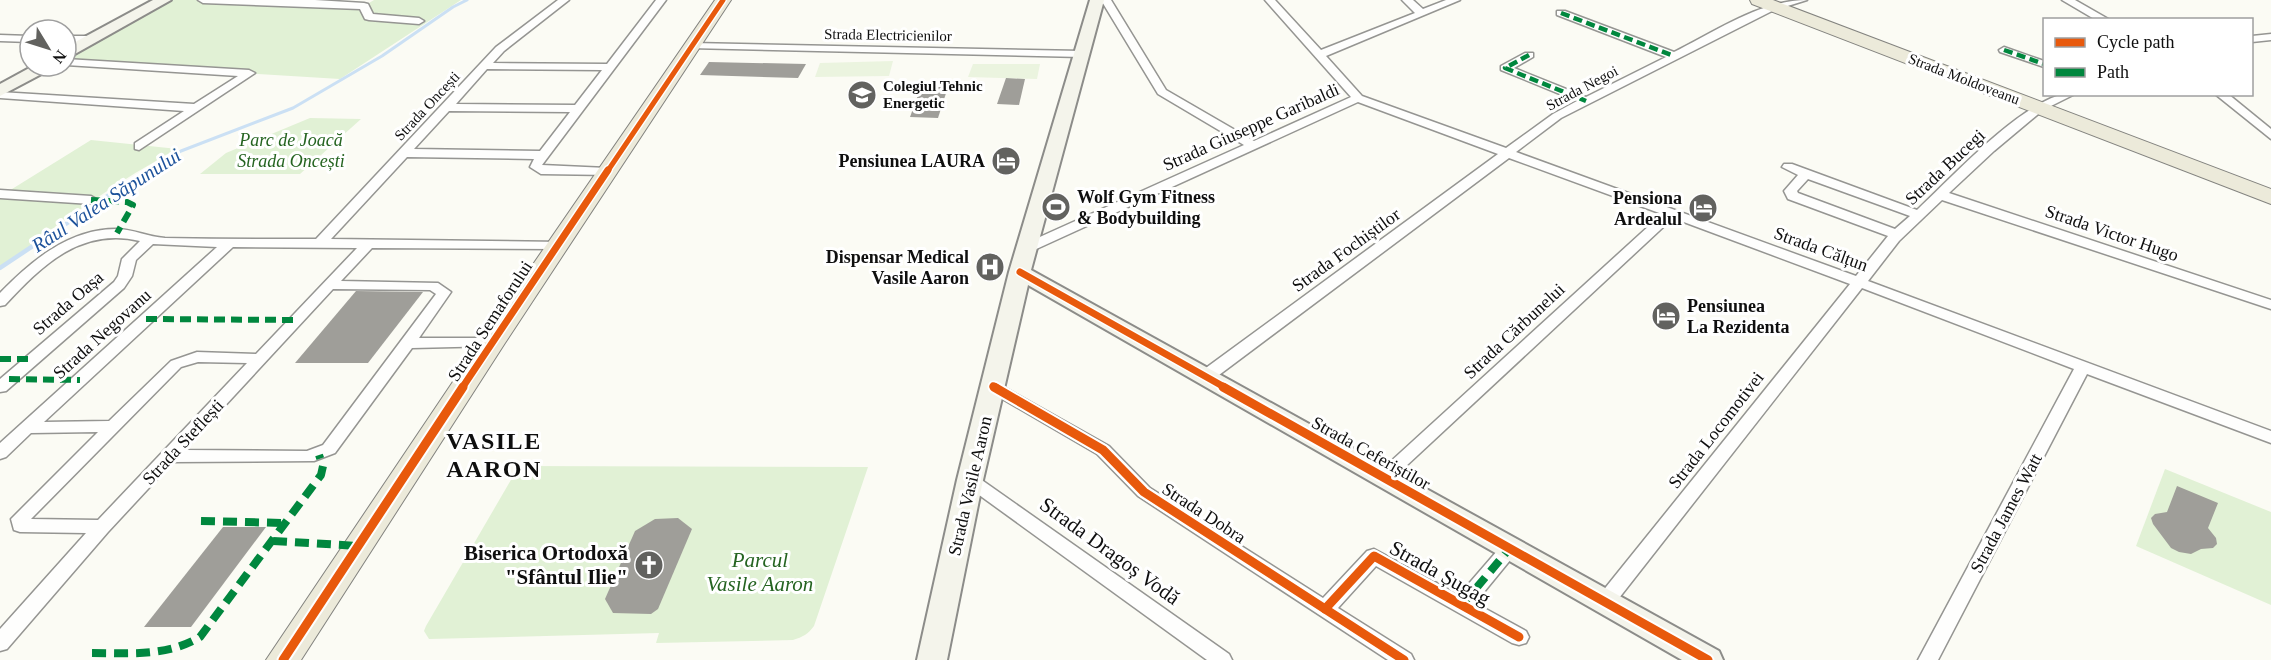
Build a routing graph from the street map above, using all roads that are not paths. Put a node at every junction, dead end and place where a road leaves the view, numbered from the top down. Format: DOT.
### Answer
graph roads {
  1 [pos="164,0"];
  2 [pos="203,0"];
  3 [pos="564,0"];
  4 [pos="661,0"];
  5 [pos="723,0"];
  6 [pos="1097,0"];
  7 [pos="1106,0"];
  8 [pos="1270,0"];
  9 [pos="1407,0"];
  10 [pos="1455,0"];
  11 [pos="1802,0"];
  12 [pos="2067,0"];
  13 [pos="1766,3"];
  14 [pos="1561,13"];
  15 [pos="1422,14"];
  16 [pos="2101,18"];
  17 [pos="419,21"];
  18 [pos="2271,37"];
  19 [pos="0,38"];
  20 [pos="18,39"];
  21 [pos="78,39"];
  22 [pos="93,39"];
  23 [pos="2253,39"];
  24 [pos="693,46"];
  25 [pos="78,47"];
  26 [pos="2004,50"];
  27 [pos="1082,54"];
  28 [pos="1321,54"];
  29 [pos="1528,55"];
  30 [pos="1674,56"];
  31 [pos="78,63"];
  32 [pos="2043,64"];
  33 [pos="484,66"];
  34 [pos="609,67"];
  35 [pos="25,78"];
  36 [pos="0,93"];
  37 [pos="2066,96"];
  38 [pos="2222,96"];
  39 [pos="1358,98"];
  40 [pos="1586,101"];
  41 [pos="446,107"];
  42 [pos="196,108"];
  43 [pos="2039,108"];
  44 [pos="578,109"];
  45 [pos="2271,135"];
  46 [pos="139,146"];
  47 [pos="1254,146"];
  48 [pos="403,153"];
  49 [pos="1509,154"];
  50 [pos="543,155"];
  51 [pos="1788,167"];
  52 [pos="607,172"];
  53 [pos="1804,176"];
  54 [pos="0,194"];
  55 [pos="1941,195"];
  56 [pos="2271,197"];
  57 [pos="91,200"];
  58 [pos="1671,213"];
  59 [pos="1918,215"];
  60 [pos="1898,235"];
  61 [pos="149,241"];
  62 [pos="229,243"];
  63 [pos="320,243"];
  64 [pos="368,244"];
  65 [pos="558,245"];
  66 [pos="1027,248"];
  67 [pos="1020,272"];
  68 [pos="1858,282"];
  69 [pos="330,285"];
  70 [pos="0,302"];
  71 [pos="2271,305"];
  72 [pos="492,342"];
  73 [pos="409,343"];
  74 [pos="262,358"];
  75 [pos="2083,367"];
  76 [pos="1205,377"];
  77 [pos="0,387"];
  78 [pos="993,387"];
  79 [pos="113,426"];
  80 [pos="27,428"];
  81 [pos="2271,437"];
  82 [pos="0,453"];
  83 [pos="170,456"];
  84 [pos="1384,477"];
  85 [pos="970,480"];
  86 [pos="102,527"];
  87 [pos="1510,548"];
  88 [pos="1605,602"];
  89 [pos="1462,605"];
  90 [pos="1325,609"];
  91 [pos="1519,637"];
  92 [pos="0,643"];
  93 [pos="283,660"];
  94 [pos="932,660"];
  95 [pos="1222,660"];
  96 [pos="1404,660"];
  97 [pos="1708,660"];
  98 [pos="1928,660"];
  1 -- 22 [label="street"];
  2 -- 17 [label="street"];
  3 -- 33 [label="street, Strada Oncești"];
  4 -- 34 [label="street"];
  5 -- 24 [label="main road, Strada Semaforului"];
  6 -- 27 [label="street, Strada Vasile Aaron"];
  7 -- 47 [label="street"];
  8 -- 28 [label="street"];
  9 -- 15 [label="street"];
  10 -- 15 [label="street"];
  11 -- 13 [label="street, Strada Negoi"];
  12 -- 16 [label="street"];
  13 -- 30 [label="street, Strada Negoi"];
  13 -- 43 [label="main road, Strada Moldoveanu"];
  14 -- 30 [label="street"];
  15 -- 28 [label="street"];
  18 -- 23 [label="street"];
  19 -- 20 [label="street"];
  21 -- 22 [label="street"];
  22 -- 25 [label="street"];
  24 -- 27 [label="street, Strada Electricienilor"];
  24 -- 52 [label="main road, Strada Semaforului"];
  26 -- 32 [label="street"];
  27 -- 66 [label="street, Strada Vasile Aaron"];
  28 -- 39 [label="street"];
  29 -- 40 [label="street"];
  30 -- 40 [label="street, Strada Negoi"];
  31 -- 42 [label="street"];
  33 -- 34 [label="street"];
  33 -- 41 [label="street, Strada Oncești"];
  34 -- 44 [label="street"];
  35 -- 36 [label="street"];
  36 -- 42 [label="street"];
  37 -- 43 [label="street, Strada Bucegi"];
  38 -- 45 [label="street"];
  39 -- 47 [label="street, Strada Giuseppe Garibaldi"];
  39 -- 49 [label="street, Strada Călțun"];
  40 -- 49 [label="street, Strada Negoi"];
  41 -- 44 [label="street"];
  41 -- 48 [label="street, Strada Oncești"];
  42 -- 46 [label="street"];
  43 -- 55 [label="street, Strada Bucegi"];
  43 -- 56 [label="main road, Strada Moldoveanu"];
  44 -- 50 [label="street"];
  47 -- 66 [label="street, Strada Giuseppe Garibaldi"];
  48 -- 50 [label="street"];
  48 -- 63 [label="street, Strada Oncești"];
  49 -- 58 [label="street, Strada Călțun"];
  49 -- 76 [label="street, Strada Fochiștilor"];
  50 -- 52 [label="street"];
  51 -- 59 [label="street"];
  52 -- 65 [label="main road, Strada Semaforului"];
  53 -- 60 [label="street"];
  54 -- 57 [label="street"];
  55 -- 59 [label="street, Strada Bucegi"];
  55 -- 71 [label="street, Strada Victor Hugo"];
  58 -- 68 [label="street, Strada Călțun"];
  58 -- 84 [label="street, Strada Cărbunelui"];
  59 -- 60 [label="street, Strada Bucegi"];
  60 -- 68 [label="street, Strada Bucegi"];
  61 -- 62 [label="street"];
  61 -- 70 [label="street"];
  61 -- 77 [label="street, Strada Oașa"];
  62 -- 63 [label="street"];
  62 -- 80 [label="street, Strada Negovanu"];
  63 -- 64 [label="street"];
  64 -- 65 [label="street"];
  64 -- 69 [label="street, Strada Steflești"];
  65 -- 72 [label="main road, Strada Semaforului"];
  66 -- 67 [label="street, Strada Vasile Aaron"];
  67 -- 76 [label="street, Strada Ceferiștilor"];
  67 -- 78 [label="street, Strada Vasile Aaron"];
  68 -- 75 [label="street, Strada Călțun"];
  68 -- 88 [label="street, Strada Locomotivei"];
  69 -- 73 [label="street"];
  69 -- 74 [label="street, Strada Steflești"];
  72 -- 73 [label="street, Strada Semaforului"];
  72 -- 93 [label="main road, Strada Semaforului"];
  73 -- 83 [label="street"];
  74 -- 79 [label="street"];
  74 -- 83 [label="street, Strada Steflești"];
  75 -- 81 [label="street, Strada Călțun"];
  75 -- 98 [label="street, Strada James Watt"];
  76 -- 84 [label="street, Strada Ceferiștilor"];
  78 -- 85 [label="street, Strada Vasile Aaron"];
  78 -- 90 [label="street, Strada Dobra"];
  79 -- 80 [label="street"];
  79 -- 86 [label="street"];
  80 -- 82 [label="street, Strada Negovanu"];
  83 -- 86 [label="street, Strada Steflești"];
  84 -- 87 [label="street, Strada Ceferiștilor"];
  85 -- 94 [label="street, Strada Vasile Aaron"];
  85 -- 95 [label="street, Strada Dragoș Vodă"];
  86 -- 92 [label="street, Strada Steflești"];
  87 -- 88 [label="street, Strada Ceferiștilor"];
  87 -- 89 [label="street"];
  88 -- 97 [label="street, Strada Ceferiștilor"];
  89 -- 90 [label="street, Strada Șugag"];
  89 -- 91 [label="street, Strada Șugag"];
  90 -- 96 [label="street, Strada Dobra"];
}
